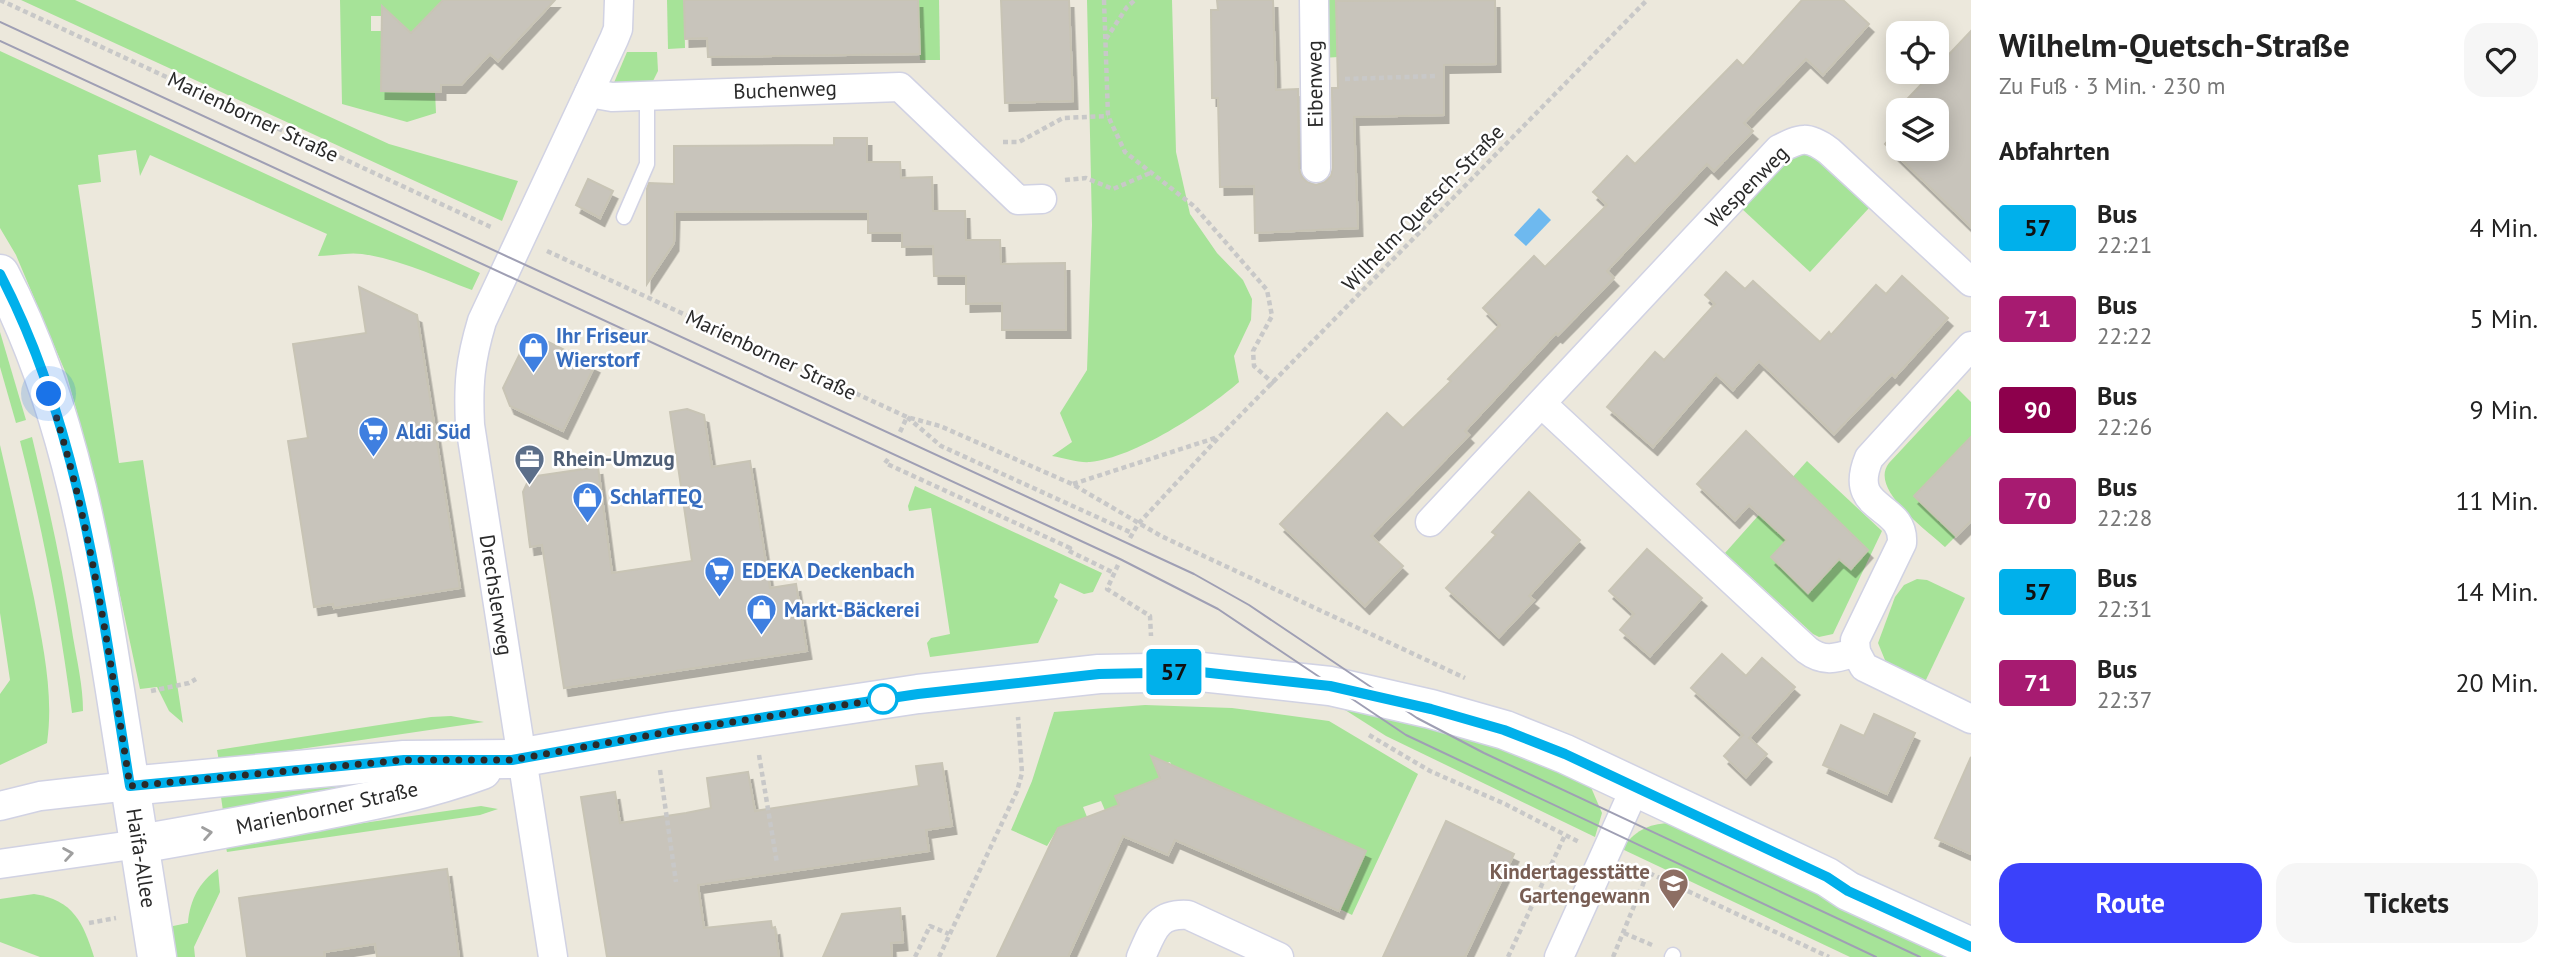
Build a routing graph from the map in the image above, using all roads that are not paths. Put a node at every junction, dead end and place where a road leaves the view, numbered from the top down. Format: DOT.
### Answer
graph roads {
  1 [pos="619,0"];
  2 [pos="1314,0"];
  3 [pos="589,93"];
  4 [pos="647,95"];
  5 [pos="1317,168"];
  6 [pos="1049,189"];
  7 [pos="624,216"];
  8 [pos="0,274"];
  9 [pos="1971,282"];
  10 [pos="1971,346"];
  11 [pos="1542,404"];
  12 [pos="1430,522"];
  13 [pos="1856,652"];
  14 [pos="1971,719"];
  15 [pos="517,759"];
  16 [pos="130,786"];
  17 [pos="1635,788"];
  18 [pos="0,806"];
  19 [pos="139,844"];
  20 [pos="0,863"];
  21 [pos="1971,947"];
  22 [pos="157,957"];
  23 [pos="553,957"];
  24 [pos="1141,957"];
  25 [pos="1279,957"];
  26 [pos="1559,957"];
  1 -- 3 [label="street"];
  2 -- 5 [label="street, Eibenweg"];
  3 -- 4 [label="street, Buchenweg"];
  3 -- 15 [label="street, Drechslerweg"];
  4 -- 6 [label="street, Buchenweg"];
  4 -- 7 [label="lane"];
  8 -- 16 [label="street, Haifa-Allee"];
  9 -- 11 [label="street, Wespenweg"];
  10 -- 13 [label="street"];
  11 -- 12 [label="street, Wespenweg"];
  11 -- 13 [label="street"];
  13 -- 14 [label="street"];
  15 -- 16 [label="street, Marienborner Straße"];
  15 -- 17 [label="street, Marienborner Straße"];
  19 -- 15 [label="street, Marienborner Straße, one-way"];
  15 -- 23 [label="street, Drechslerweg"];
  16 -- 18 [label="street"];
  16 -- 19 [label="street, Haifa-Allee"];
  17 -- 21 [label="street, Marienborner Straße"];
  17 -- 26 [label="street"];
  20 -- 19 [label="street, one-way"];
  19 -- 22 [label="street, Haifa-Allee"];
  24 -- 25 [label="street"];
}
